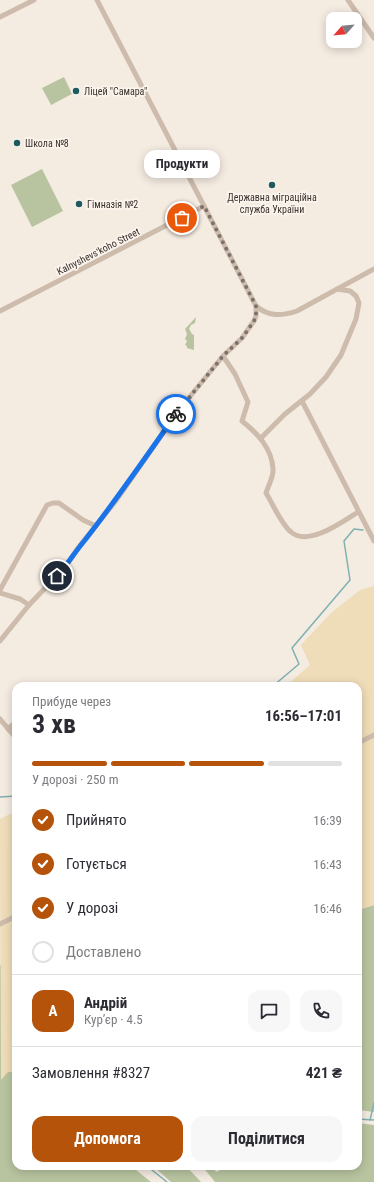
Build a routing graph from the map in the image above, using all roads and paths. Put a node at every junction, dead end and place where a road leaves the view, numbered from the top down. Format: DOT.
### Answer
graph roads {
  1 [pos="34,0"];
  2 [pos="97,0"];
  3 [pos="348,0"];
  4 [pos="0,18"];
  5 [pos="374,38"];
  6 [pos="204,206"];
  7 [pos="374,269"];
  8 [pos="336,289"];
  9 [pos="256,306"];
  10 [pos="0,311"];
  11 [pos="223,356"];
  12 [pos="302,401"];
  13 [pos="261,438"];
  14 [pos="358,512"];
  15 [pos="96,526"];
  16 [pos="374,541"];
  17 [pos="0,592"];
  18 [pos="29,605"];
  19 [pos="0,641"];
  20 [pos="0,719"];
  21 [pos="12,726"];
  22 [pos="8,729"];
  23 [pos="12,734"];
  24 [pos="374,734"];
  25 [pos="362,741"];
  26 [pos="12,918"];
  27 [pos="0,924"];
  1 -- 4 [label="street"];
  2 -- 6 [label="street"];
  3 -- 5 [label="street"];
  6 -- 9 [label="street"];
  6 -- 10 [label="street, Kalnyshevsʹkoho Street"];
  7 -- 8 [label="street"];
  8 -- 9 [label="street"];
  8 -- 12 [label="street"];
  9 -- 11 [label="street"];
  11 -- 13 [label="street"];
  11 -- 15 [label="street"];
  12 -- 13 [label="street"];
  12 -- 14 [label="street"];
  13 -- 14 [label="street"];
  14 -- 16 [label="street"];
  15 -- 17 [label="street"];
  15 -- 18 [label="street"];
  17 -- 18 [label="street"];
  18 -- 19 [label="street"];
  20 -- 22 [label="street"];
  21 -- 22 [label="street"];
  22 -- 23 [label="street"];
  24 -- 25 [label="street"];
  26 -- 27 [label="street"];
}
